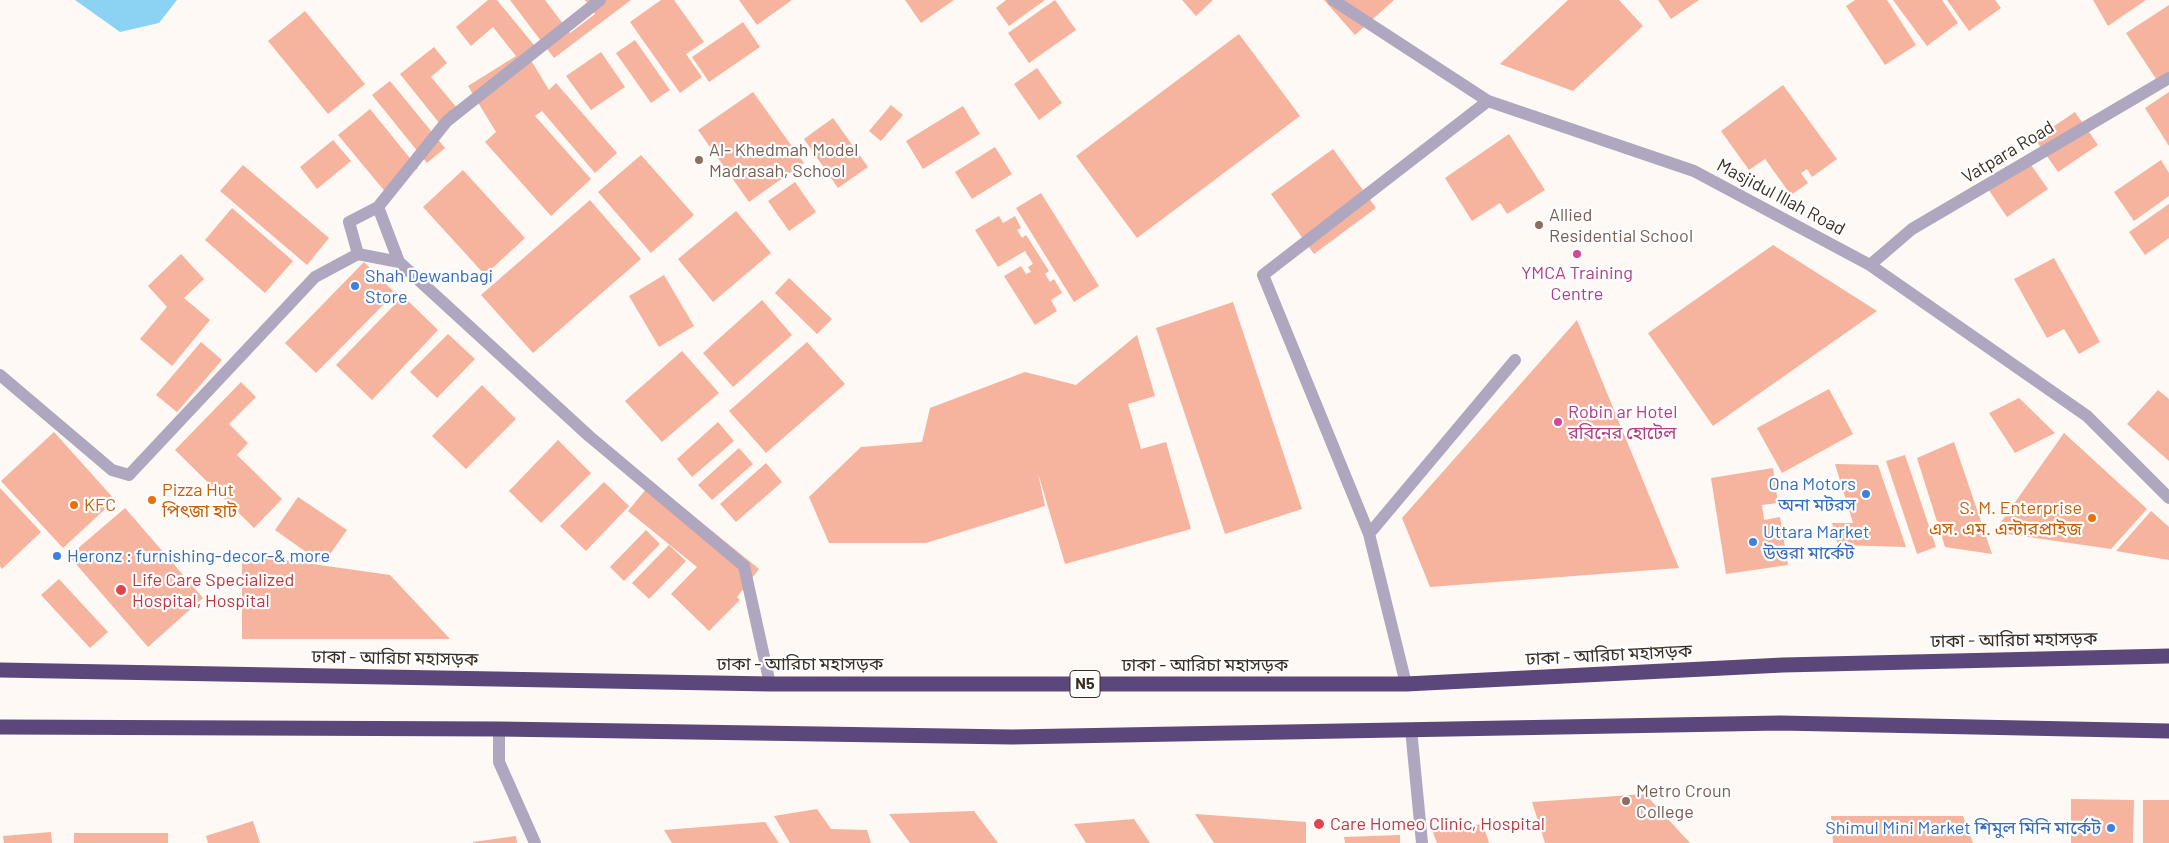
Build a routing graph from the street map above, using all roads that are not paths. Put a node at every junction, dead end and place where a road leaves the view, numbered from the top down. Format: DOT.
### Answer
graph roads {
  1 [pos="600,0"];
  2 [pos="1333,0"];
  3 [pos="2169,78"];
  4 [pos="1488,101"];
  5 [pos="378,207"];
  6 [pos="358,254"];
  7 [pos="399,262"];
  8 [pos="1870,265"];
  9 [pos="1515,360"];
  10 [pos="0,375"];
  11 [pos="2169,498"];
  12 [pos="1370,534"];
  13 [pos="2169,656"];
  14 [pos="0,670"];
  15 [pos="770,684"];
  16 [pos="1406,684"];
  17 [pos="0,727"];
  18 [pos="499,729"];
  19 [pos="1411,729"];
  20 [pos="2169,731"];
  21 [pos="535,843"];
  22 [pos="1422,843"];
  1 -- 5 [label="street"];
  2 -- 4 [label="street, Masjidul Illah Road"];
  3 -- 8 [label="street, Vatpara Road"];
  4 -- 8 [label="street, Masjidul Illah Road"];
  4 -- 12 [label="street"];
  5 -- 6 [label="street"];
  5 -- 7 [label="street"];
  6 -- 7 [label="street"];
  6 -- 10 [label="street"];
  7 -- 15 [label="street"];
  8 -- 11 [label="street, Masjidul Illah Road"];
  9 -- 12 [label="street"];
  12 -- 16 [label="street"];
  13 -- 16 [label="highway, ঢাকা - আরিচা মহাসড়ক / N5"];
  14 -- 15 [label="highway, ঢাকা - আরিচা মহাসড়ক / N5"];
  15 -- 16 [label="highway, ঢাকা - আরিচা মহাসড়ক / N5"];
  17 -- 18 [label="highway"];
  18 -- 19 [label="highway"];
  18 -- 21 [label="street"];
  19 -- 20 [label="highway"];
  19 -- 22 [label="street"];
}
